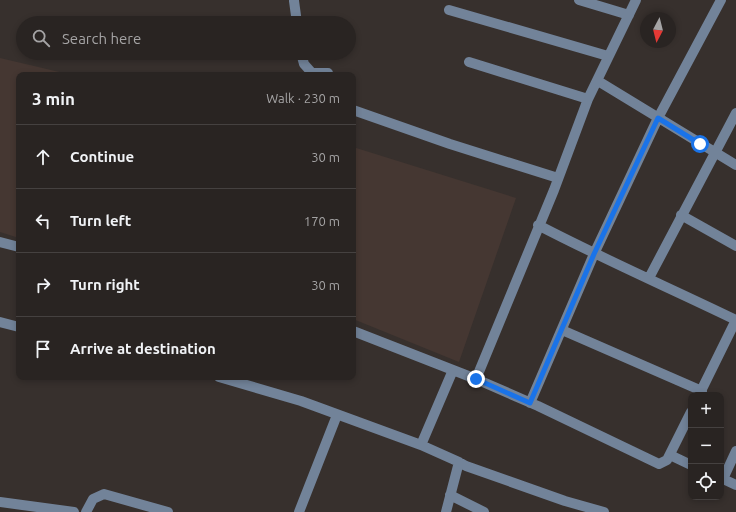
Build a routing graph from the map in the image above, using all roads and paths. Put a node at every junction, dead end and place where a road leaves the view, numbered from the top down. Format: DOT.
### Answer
graph roads {
  1 [pos="293,0"];
  2 [pos="579,0"];
  3 [pos="636,0"];
  4 [pos="722,0"];
  5 [pos="448,10"];
  6 [pos="629,15"];
  7 [pos="296,16"];
  8 [pos="608,56"];
  9 [pos="303,60"];
  10 [pos="469,62"];
  11 [pos="311,72"];
  12 [pos="598,81"];
  13 [pos="588,99"];
  14 [pos="356,111"];
  15 [pos="736,113"];
  16 [pos="658,118"];
  17 [pos="714,152"];
  18 [pos="736,165"];
  19 [pos="558,178"];
  20 [pos="681,215"];
  21 [pos="538,225"];
  22 [pos="0,242"];
  23 [pos="16,246"];
  24 [pos="736,246"];
  25 [pos="594,254"];
  26 [pos="649,278"];
  27 [pos="736,320"];
  28 [pos="0,322"];
  29 [pos="16,326"];
  30 [pos="562,330"];
  31 [pos="356,332"];
  32 [pos="453,370"];
  33 [pos="476,379"];
  34 [pos="229,380"];
  35 [pos="698,392"];
  36 [pos="700,392"];
  37 [pos="530,403"];
  38 [pos="337,415"];
  39 [pos="688,418"];
  40 [pos="421,446"];
  41 [pos="736,452"];
  42 [pos="670,455"];
  43 [pos="459,462"];
  44 [pos="689,464"];
  45 [pos="724,475"];
  46 [pos="724,480"];
  47 [pos="736,485"];
  48 [pos="450,495"];
  49 [pos="0,502"];
  50 [pos="12,508"];
  51 [pos="74,512"];
  52 [pos="86,512"];
  53 [pos="168,512"];
  54 [pos="299,512"];
  55 [pos="446,512"];
  56 [pos="484,512"];
  57 [pos="604,512"];
  1 -- 7 [label="street"];
  2 -- 6 [label="street"];
  3 -- 6 [label="street"];
  4 -- 16 [label="street"];
  5 -- 8 [label="street"];
  6 -- 8 [label="street"];
  8 -- 12 [label="street"];
  9 -- 11 [label="street"];
  10 -- 13 [label="street"];
  12 -- 13 [label="street"];
  12 -- 16 [label="street"];
  13 -- 19 [label="street"];
  14 -- 19 [label="street"];
  15 -- 17 [label="street"];
  16 -- 17 [label="street"];
  16 -- 25 [label="street"];
  17 -- 18 [label="street"];
  17 -- 20 [label="street"];
  19 -- 21 [label="street"];
  20 -- 24 [label="street"];
  20 -- 26 [label="street"];
  21 -- 25 [label="street"];
  21 -- 33 [label="street"];
  22 -- 23 [label="street"];
  25 -- 26 [label="street"];
  25 -- 30 [label="street"];
  26 -- 27 [label="street"];
  27 -- 36 [label="street"];
  28 -- 29 [label="street"];
  30 -- 35 [label="street"];
  30 -- 37 [label="street"];
  31 -- 32 [label="street"];
  32 -- 33 [label="street"];
  32 -- 40 [label="street"];
  33 -- 37 [label="street"];
  34 -- 38 [label="street"];
  37 -- 42 [label="street"];
  38 -- 40 [label="street"];
  38 -- 54 [label="street"];
  39 -- 42 [label="street"];
  40 -- 43 [label="street"];
  41 -- 45 [label="street"];
  42 -- 44 [label="street"];
  43 -- 48 [label="street"];
  43 -- 57 [label="street"];
  46 -- 47 [label="street"];
  48 -- 55 [label="street"];
  48 -- 56 [label="street"];
  49 -- 50 [label="street"];
  50 -- 51 [label="street"];
  52 -- 53 [label="street"];
}
